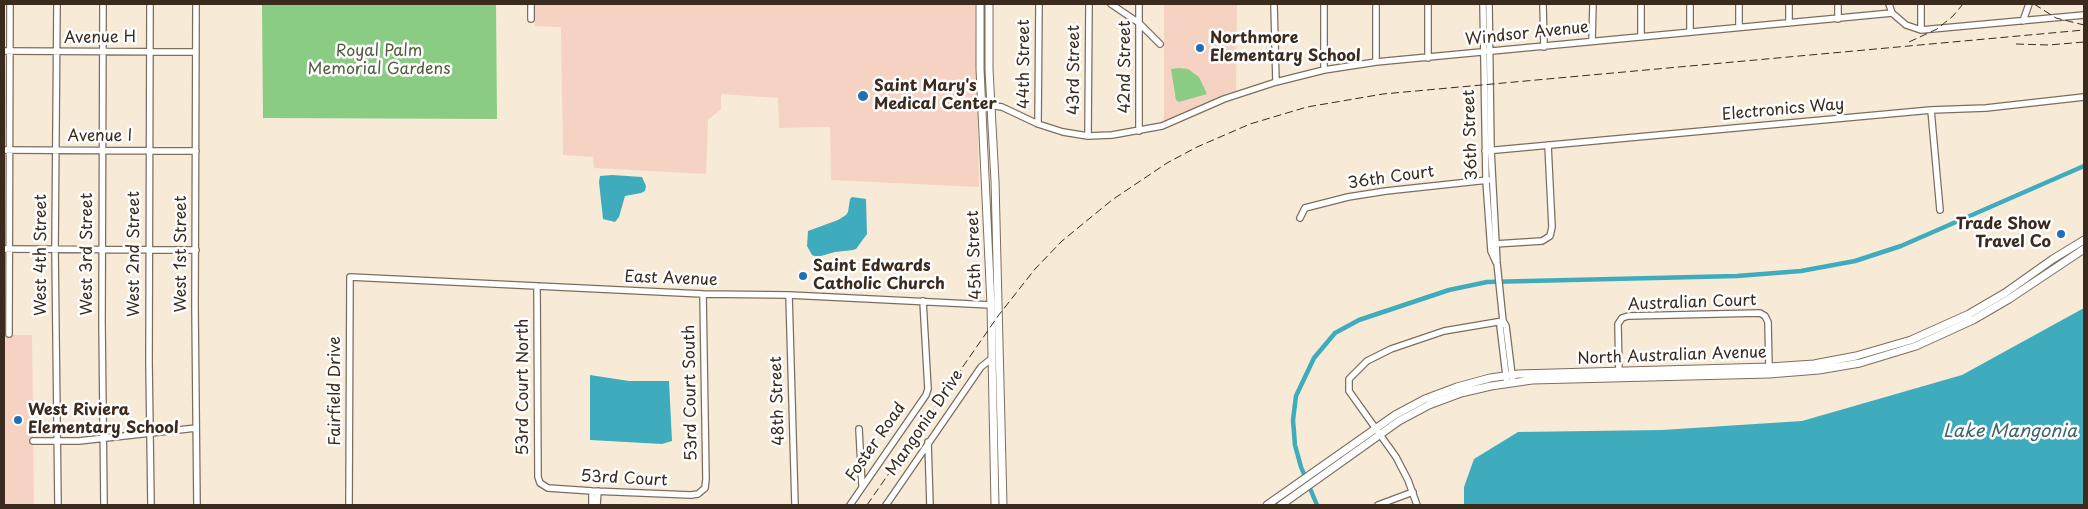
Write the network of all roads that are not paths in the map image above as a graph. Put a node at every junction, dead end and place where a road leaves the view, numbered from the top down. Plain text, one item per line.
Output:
1 (10, 4) edge
2 (57, 4) edge
3 (103, 4) edge
4 (150, 4) edge
5 (196, 4) edge
6 (531, 4) edge
7 (980, 4) edge
8 (989, 4) edge
9 (1039, 4) edge
10 (1089, 4) edge
11 (1111, 4) edge
12 (1139, 4) edge
13 (1274, 4) edge
14 (1324, 4) edge
15 (1376, 4) edge
16 (1428, 4) edge
17 (1483, 4) edge
18 (1489, 4) edge
19 (1543, 4) edge
20 (1593, 4) edge
21 (1641, 4) edge
22 (1690, 4) edge
23 (1739, 4) edge
24 (1789, 4) edge
25 (1838, 4) edge
26 (1889, 4) edge
27 (1921, 4) edge
28 (2029, 4) edge
29 (2084, 7) edge
30 (1892, 13) junction
31 (2083, 15) edge
32 (531, 19) dead end
33 (1838, 19) junction
34 (2023, 21) junction
35 (1789, 22) junction
36 (1139, 23) junction
37 (1739, 27) junction
38 (1921, 30) junction
39 (1690, 31) junction
40 (1641, 36) junction
41 (1592, 41) junction
42 (1160, 44) dead end
43 (1544, 46) junction
44 (7, 51) edge
45 (149, 51) junction
46 (57, 52) junction
47 (102, 52) junction
48 (196, 52) junction
49 (1486, 52) junction
50 (1428, 58) junction
51 (1376, 62) junction
52 (1324, 70) junction
53 (1276, 82) junction
54 (2084, 97) edge
55 (982, 104) junction
56 (990, 104) junction
57 (1931, 110) junction
58 (1038, 124) junction
59 (1139, 131) junction
60 (1088, 136) junction
61 (1548, 145) junction
62 (7, 150) edge
63 (102, 150) junction
64 (149, 150) junction
65 (55, 151) junction
66 (196, 151) junction
67 (1488, 151) junction
68 (1490, 180) junction
69 (1940, 210) dead end
70 (1300, 218) dead end
71 (2084, 240) edge
72 (1494, 244) junction
73 (7, 249) edge
74 (55, 249) junction
75 (102, 249) junction
76 (149, 249) junction
77 (2084, 249) edge
78 (196, 250) junction
79 (350, 277) joint
80 (538, 286) junction
81 (703, 294) junction
82 (789, 295) junction
83 (923, 301) junction
84 (991, 305) junction
85 (1503, 321) junction
86 (9, 334) dead end
87 (991, 359) junction
88 (1769, 371) junction
89 (1509, 375) junction
90 (1619, 375) junction
91 (1510, 383) junction
92 (196, 428) junction
93 (859, 428) dead end
94 (1377, 431) junction
95 (150, 433) junction
96 (103, 438) junction
97 (58, 441) junction
98 (33, 442) dead end
99 (928, 442) junction
100 (1316, 477) junction
101 (542, 485) joint
102 (862, 487) junction
103 (703, 490) joint
104 (595, 491) junction
105 (1413, 492) junction
106 (1271, 504) edge
107 (58, 505) edge
108 (104, 505) edge
109 (151, 505) edge
110 (197, 505) edge
111 (349, 505) edge
112 (592, 505) edge
113 (597, 505) edge
114 (795, 505) edge
115 (850, 505) edge
116 (886, 505) edge
117 (930, 505) edge
118 (995, 505) edge
119 (1003, 505) edge
120 (1281, 505) edge
121 (1378, 505) edge
122 (1417, 505) edge

1 - 44 street
2 - 46 street, West 4th Street
3 - 47 street, West 3rd Street
4 - 45 street, West 2nd Street
5 - 48 street, West 1st Street
6 - 32 street
7 - 55 main road, 45th Street
8 - 56 main road, 45th Street
9 - 58 street, 44th Street
10 - 60 street, 43rd Street
11 - 36 street
12 - 36 street, 42nd Street
13 - 53 street
14 - 52 street
15 - 51 street
16 - 50 street
17 - 49 street, 36th Street
18 - 49 street, 36th Street
19 - 43 street
20 - 41 street
21 - 40 street
22 - 39 street
23 - 37 street
24 - 35 street
25 - 33 street
26 - 30 street
27 - 38 street
28 - 34 street
29 - 31 street
30 - 33 street, Windsor Avenue
30 - 38 street
31 - 34 street
33 - 35 street, Windsor Avenue
34 - 38 street
35 - 37 street, Windsor Avenue
36 - 42 street
36 - 59 street, 42nd Street
37 - 39 street, Windsor Avenue
39 - 40 street, Windsor Avenue
40 - 41 street, Windsor Avenue
41 - 43 street, Windsor Avenue
43 - 49 street, Windsor Avenue
44 - 46 street, Avenue H
44 - 62 street
45 - 47 street, Avenue H
45 - 48 street, Avenue H
45 - 64 street, West 2nd Street
46 - 47 street, Avenue H
46 - 65 street, West 4th Street
47 - 63 street, West 3rd Street
48 - 66 street, West 1st Street
49 - 50 street, Windsor Avenue
49 - 67 street, 36th Street
50 - 51 street, Windsor Avenue
51 - 52 street, Windsor Avenue
52 - 53 street, Windsor Avenue
53 - 59 street, Windsor Avenue
54 - 57 street, Electronics Way
55 - 56 street, Windsor Avenue
55 - 84 main road, 45th Street
56 - 58 street, Windsor Avenue
56 - 119 main road, 45th Street
57 - 61 street, Electronics Way
57 - 69 street
58 - 60 street, Windsor Avenue
59 - 60 street, Windsor Avenue
61 - 67 street, Electronics Way
61 - 72 street
62 - 65 street, Avenue I
62 - 73 street
63 - 64 street, Avenue I
63 - 65 street, Avenue I
63 - 75 street, West 3rd Street
64 - 66 street, Avenue I
64 - 76 street, West 2nd Street
65 - 74 street, West 4th Street
66 - 78 street, West 1st Street
67 - 68 street, 36th Street
68 - 70 street, 36th Court
68 - 72 street, 36th Street
71 - 88 main road, North Australian Avenue
72 - 85 street, 36th Street
73 - 74 street
73 - 86 street
74 - 75 street
74 - 97 street, West 4th Street
75 - 76 street
75 - 96 street, West 3rd Street
76 - 78 street
76 - 95 street, West 2nd Street
77 - 88 main road, North Australian Avenue
78 - 92 street, West 1st Street
79 - 80 street, East Avenue
79 - 111 street, Fairfield Drive
80 - 81 street, East Avenue
80 - 101 street, 53rd Court North
81 - 82 street, East Avenue
81 - 103 street, 53rd Court South
82 - 83 street, East Avenue
82 - 114 street, 48th Street
83 - 84 street, East Avenue
83 - 102 street, Foster Road
84 - 87 main road, 45th Street
85 - 89 street, 36th Street
85 - 94 street
87 - 99 street, Mangonia Drive
87 - 118 main road, 45th Street
88 - 90 main road, North Australian Avenue
88 - 90 street, Australian Court
89 - 90 main road, North Australian Avenue
89 - 91 street, 36th Street
89 - 94 main road, North Australian Avenue
90 - 91 main road, North Australian Avenue
91 - 94 main road, North Australian Avenue
92 - 95 street
92 - 110 street, West 1st Street
93 - 102 street
94 - 100 main road, North Australian Avenue
94 - 105 street
95 - 96 street
95 - 109 street, West 2nd Street
96 - 97 street
96 - 108 street, West 3rd Street
97 - 98 street
97 - 107 street, West 4th Street
99 - 116 street, Mangonia Drive
99 - 117 street
100 - 106 main road, North Australian Avenue
100 - 120 main road, North Australian Avenue
101 - 104 street, 53rd Court
102 - 115 street, Foster Road
103 - 104 street, 53rd Court
104 - 112 street
104 - 113 street
105 - 121 street
105 - 122 street

